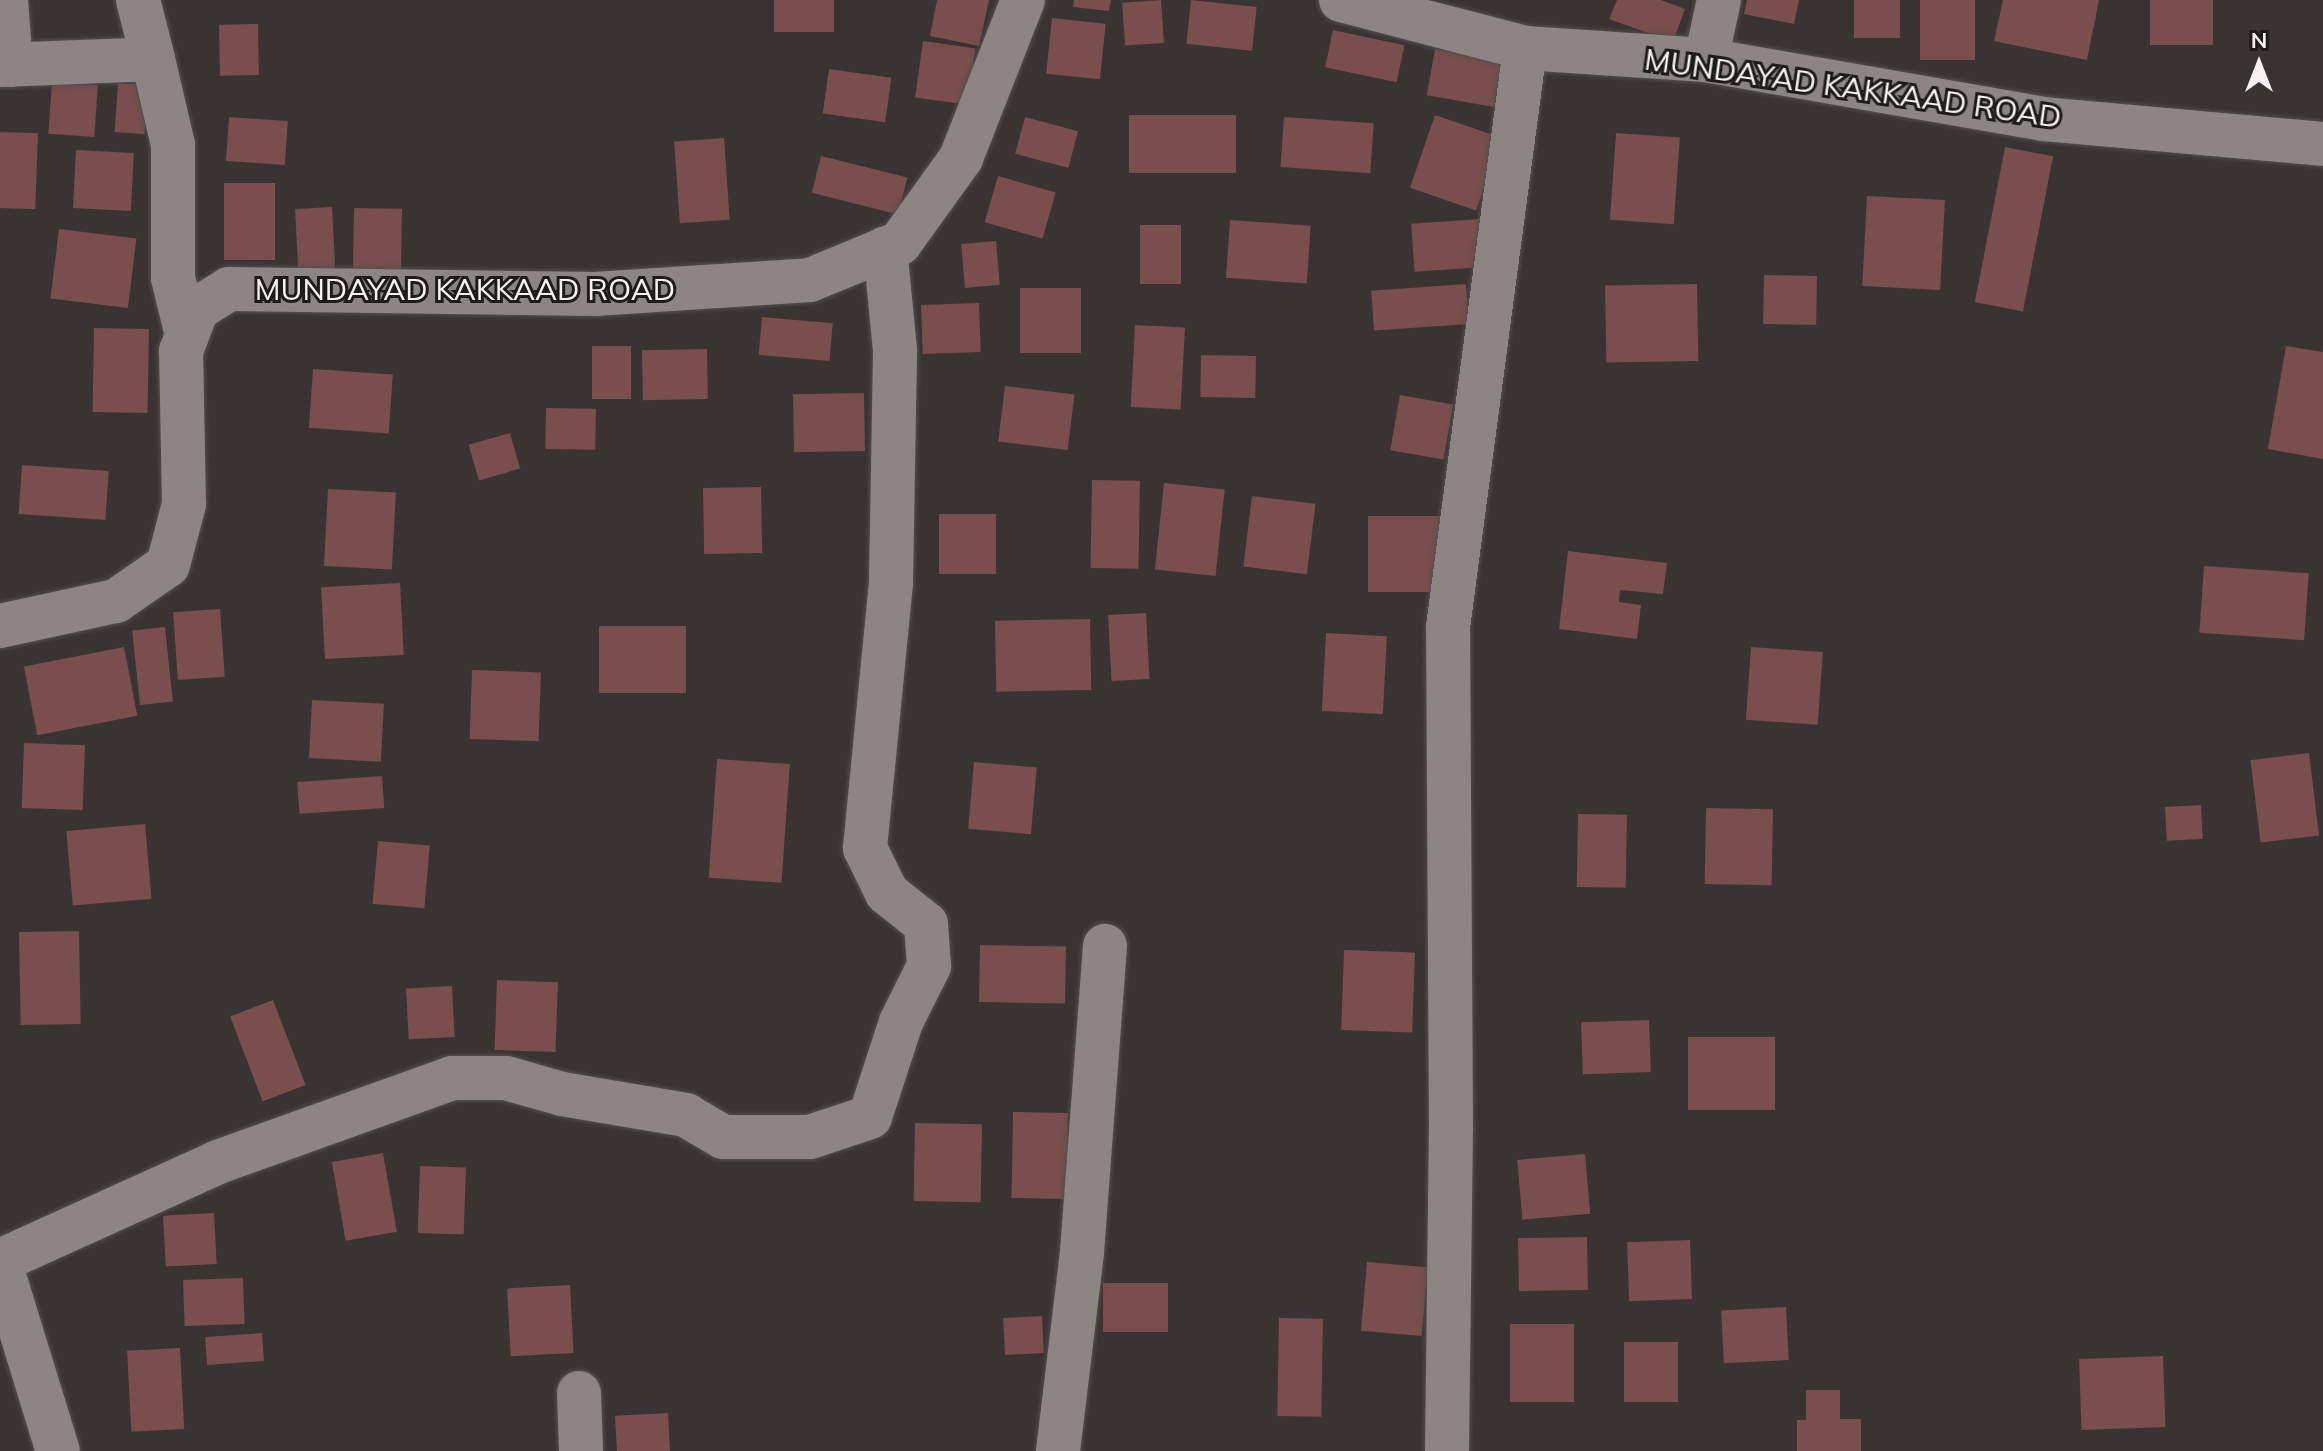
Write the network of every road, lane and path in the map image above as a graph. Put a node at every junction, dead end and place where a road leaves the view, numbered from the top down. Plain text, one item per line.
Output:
1 (6, 0) edge
2 (138, 0) edge
3 (1023, 0) edge
4 (1341, 0) edge
5 (1719, 0) edge
6 (1525, 48) junction
7 (153, 59) junction
8 (1706, 60) junction
9 (5, 65) edge
10 (2323, 144) edge
11 (885, 248) junction
12 (187, 335) junction
13 (0, 626) edge
14 (1105, 946) dead end
15 (0, 1262) edge
16 (579, 1393) dead end
17 (58, 1451) edge
18 (581, 1451) edge
19 (1058, 1451) edge
20 (1447, 1451) edge

1 - 9 street
2 - 7 street
3 - 11 street, MUNDAYAD KAKKAAD ROAD
4 - 6 street, MUNDAYAD KAKKAAD ROAD
5 - 8 street
6 - 8 street, MUNDAYAD KAKKAAD ROAD
6 - 20 street
7 - 9 street
7 - 12 street
8 - 10 street, MUNDAYAD KAKKAAD ROAD
11 - 12 street, MUNDAYAD KAKKAAD ROAD
11 - 15 street
12 - 13 street, MUNDAYAD KAKKAAD ROAD
14 - 19 street
15 - 17 street
16 - 18 street

